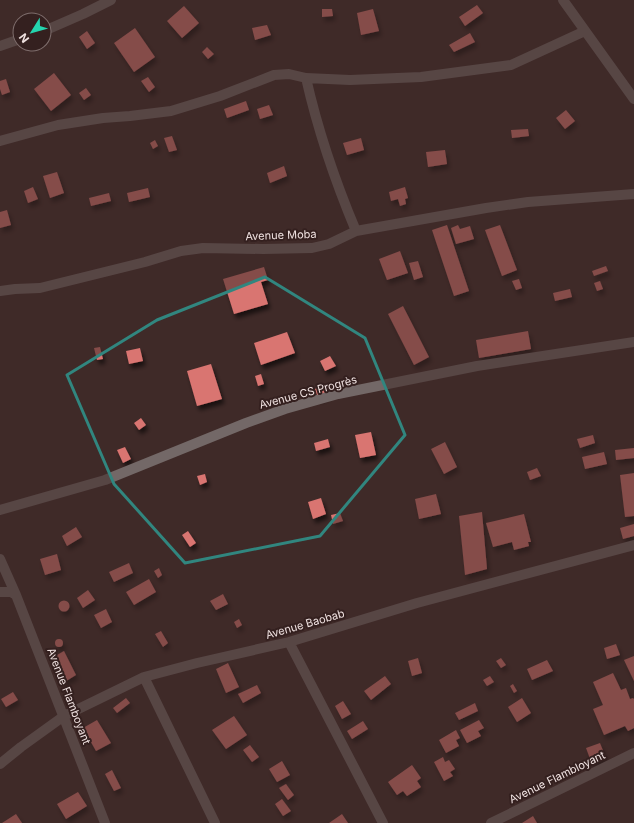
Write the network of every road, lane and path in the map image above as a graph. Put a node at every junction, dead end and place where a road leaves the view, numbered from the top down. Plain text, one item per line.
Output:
1 (111, 0) edge
2 (563, 0) edge
3 (52, 28) edge
4 (585, 31) junction
5 (12, 42) edge
6 (0, 46) edge
7 (306, 78) junction
8 (634, 99) edge
9 (0, 141) edge
10 (634, 194) edge
11 (356, 231) junction
12 (0, 292) edge
13 (634, 342) edge
14 (0, 510) edge
15 (634, 545) edge
16 (0, 559) edge
17 (0, 592) edge
18 (16, 595) junction
19 (289, 642) junction
20 (144, 677) junction
21 (64, 716) junction
22 (634, 753) edge
23 (0, 764) edge
24 (105, 823) edge
25 (215, 823) edge
26 (383, 823) edge
27 (491, 823) edge

1 - 3 street
2 - 4 street
4 - 7 street
4 - 8 street
5 - 6 street
7 - 9 street
7 - 11 street
10 - 11 street, Avenue Moba
11 - 12 street, Avenue Moba
13 - 14 street, Avenue CS Progrès
15 - 19 street, Avenue Baobab
16 - 18 street, Avenue Flamboyant
17 - 18 street
18 - 21 street, Avenue Flamboyant
19 - 20 street, Avenue Baobab
19 - 26 street
20 - 21 street, Avenue Baobab
20 - 25 street
21 - 23 street, Avenue Baobab
21 - 24 street, Avenue Flamboyant
22 - 27 street, Avenue Flambloyant

